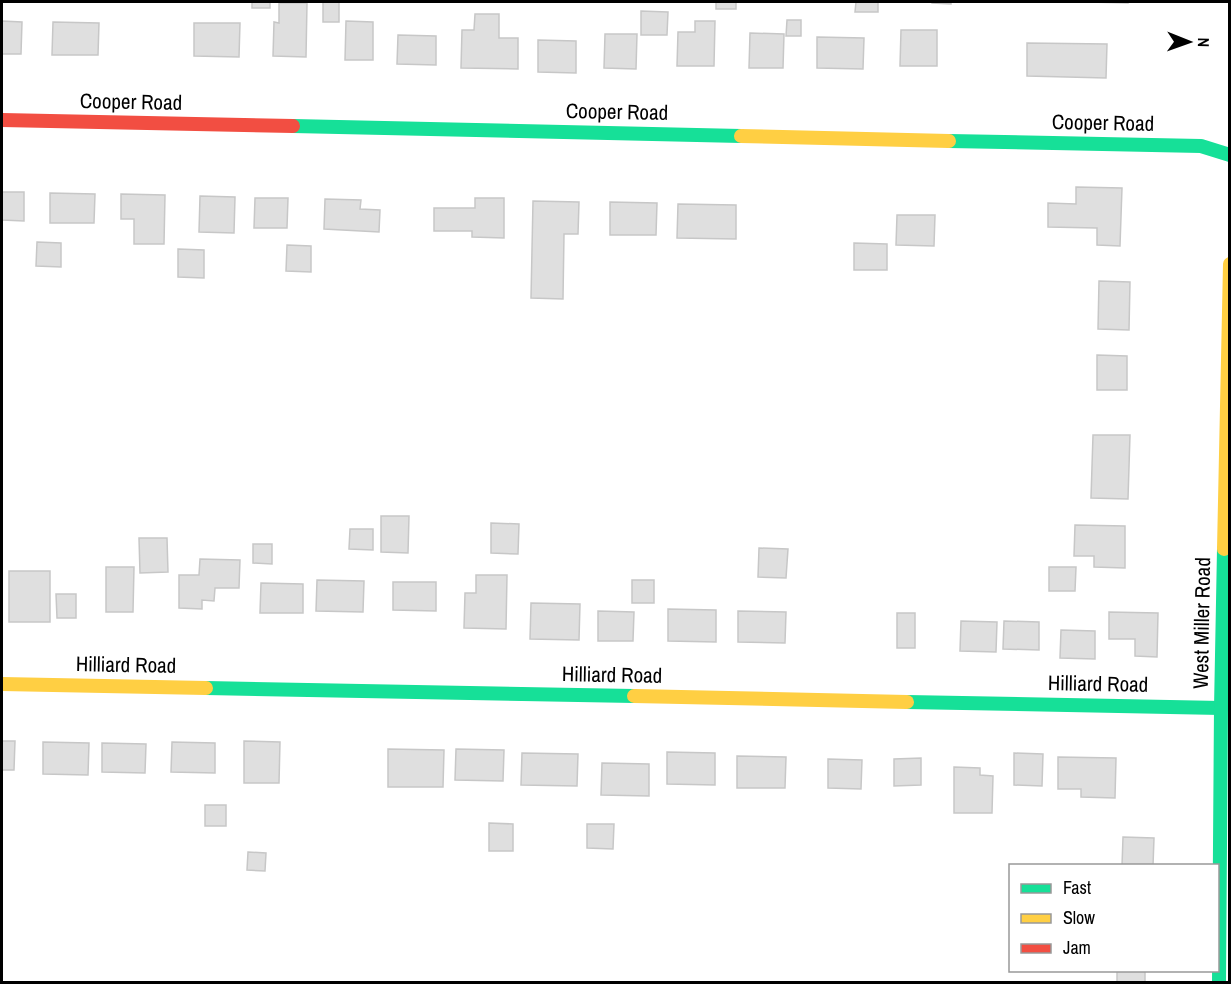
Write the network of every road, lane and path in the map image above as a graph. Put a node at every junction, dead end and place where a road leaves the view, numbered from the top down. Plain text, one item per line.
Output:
1 (2, 120) edge
2 (1230, 155) edge
3 (1230, 264) edge
4 (2, 684) edge
5 (1221, 708) junction
6 (1219, 982) edge

1 - 2 street, Cooper Road
3 - 5 street, West Miller Road
4 - 5 street, Hilliard Road
5 - 6 street, West Miller Road

